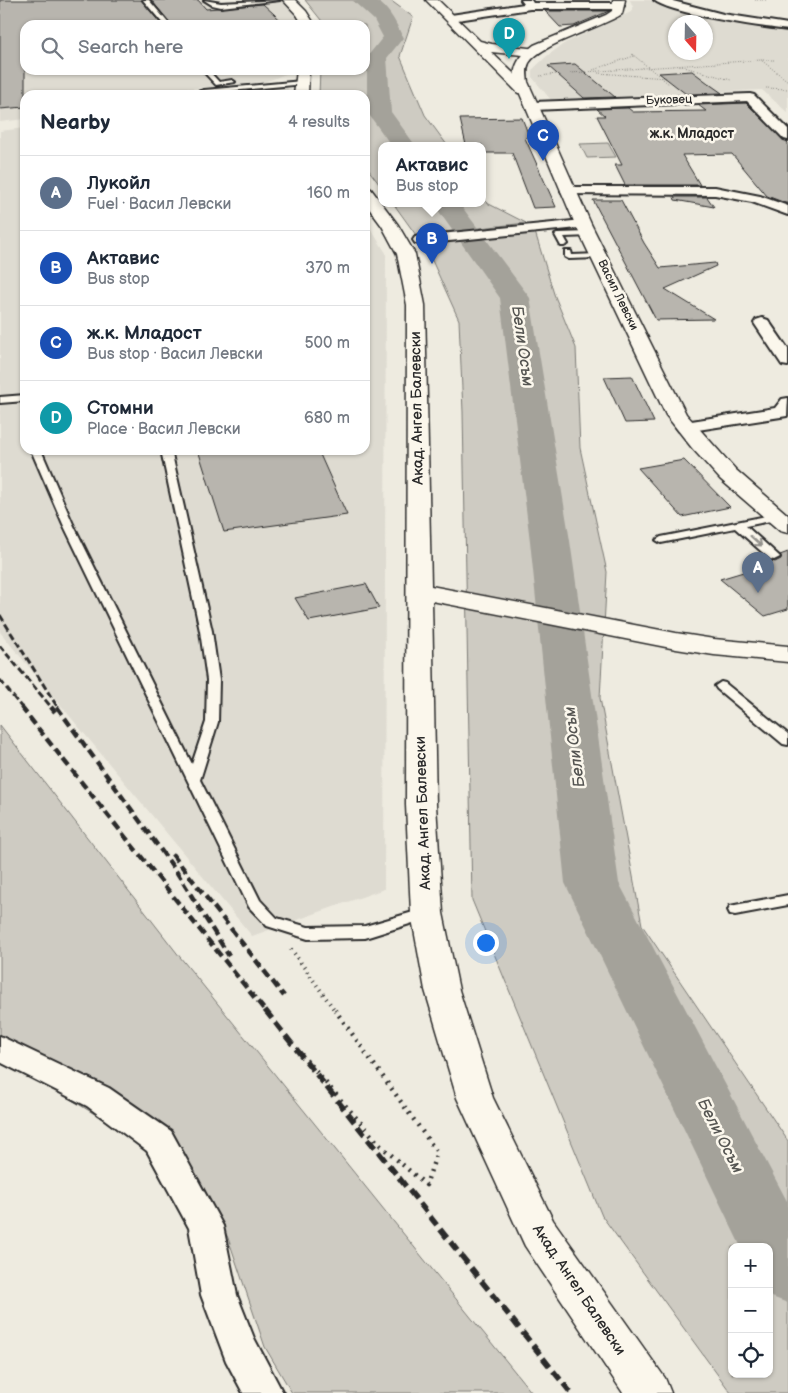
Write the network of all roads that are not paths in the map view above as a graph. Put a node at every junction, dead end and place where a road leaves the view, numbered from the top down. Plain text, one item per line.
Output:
1 (146, 0) edge
2 (207, 0) edge
3 (277, 0) edge
4 (289, 0) edge
5 (432, 0) edge
6 (659, 0) edge
7 (262, 1) edge
8 (528, 3) edge
9 (619, 3) edge
10 (451, 18) junction
11 (163, 20) edge
12 (307, 20) edge
13 (788, 28) edge
14 (478, 44) junction
15 (533, 52) junction
16 (210, 75) edge
17 (302, 81) edge
18 (221, 90) edge
19 (523, 90) junction
20 (533, 106) junction
21 (788, 136) edge
22 (568, 191) junction
23 (370, 199) edge
24 (788, 211) edge
25 (586, 229) junction
26 (420, 240) dead end
27 (564, 244) dead end
28 (568, 253) dead end
29 (599, 256) junction
30 (762, 323) dead end
31 (788, 361) edge
32 (20, 398) edge
33 (0, 400) edge
34 (786, 409) edge
35 (685, 427) junction
36 (38, 455) edge
37 (167, 455) edge
38 (782, 522) edge
39 (738, 525) junction
40 (661, 540) dead end
41 (774, 556) dead end
42 (419, 591) junction
43 (788, 654) edge
44 (721, 686) dead end
45 (788, 741) edge
46 (194, 780) junction
47 (788, 900) edge
48 (735, 910) dead end
49 (427, 913) junction
50 (0, 1048) edge
51 (264, 1393) edge
52 (649, 1393) edge

1 - 11 lane
2 - 7 lane
3 - 7 lane
4 - 12 street
5 - 10 street, Васил Левски
6 - 13 street
8 - 9 street
8 - 10 street
9 - 15 street
10 - 14 street, Васил Левски
14 - 15 street
14 - 19 street, Васил Левски
15 - 19 street
16 - 17 lane
17 - 18 lane
19 - 20 street, Васил Левски
20 - 21 street, Буковец
20 - 22 street, Васил Левски
22 - 24 street
22 - 25 street, Васил Левски
23 - 42 street, Акад. Ангел Балевски
25 - 26 street
25 - 27 lane
25 - 29 street, Васил Левски
28 - 29 lane
29 - 35 street, Васил Левски
30 - 31 street
32 - 33 lane
34 - 35 street
35 - 38 street, Васил Левски
36 - 46 lane
37 - 46 lane
38 - 39 lane
39 - 40 lane
39 -> 41 lane
42 - 43 street
42 - 49 street, Акад. Ангел Балевски
44 - 45 lane
46 - 49 lane
47 - 48 lane
49 - 52 street, Акад. Ангел Балевски
50 - 51 street

